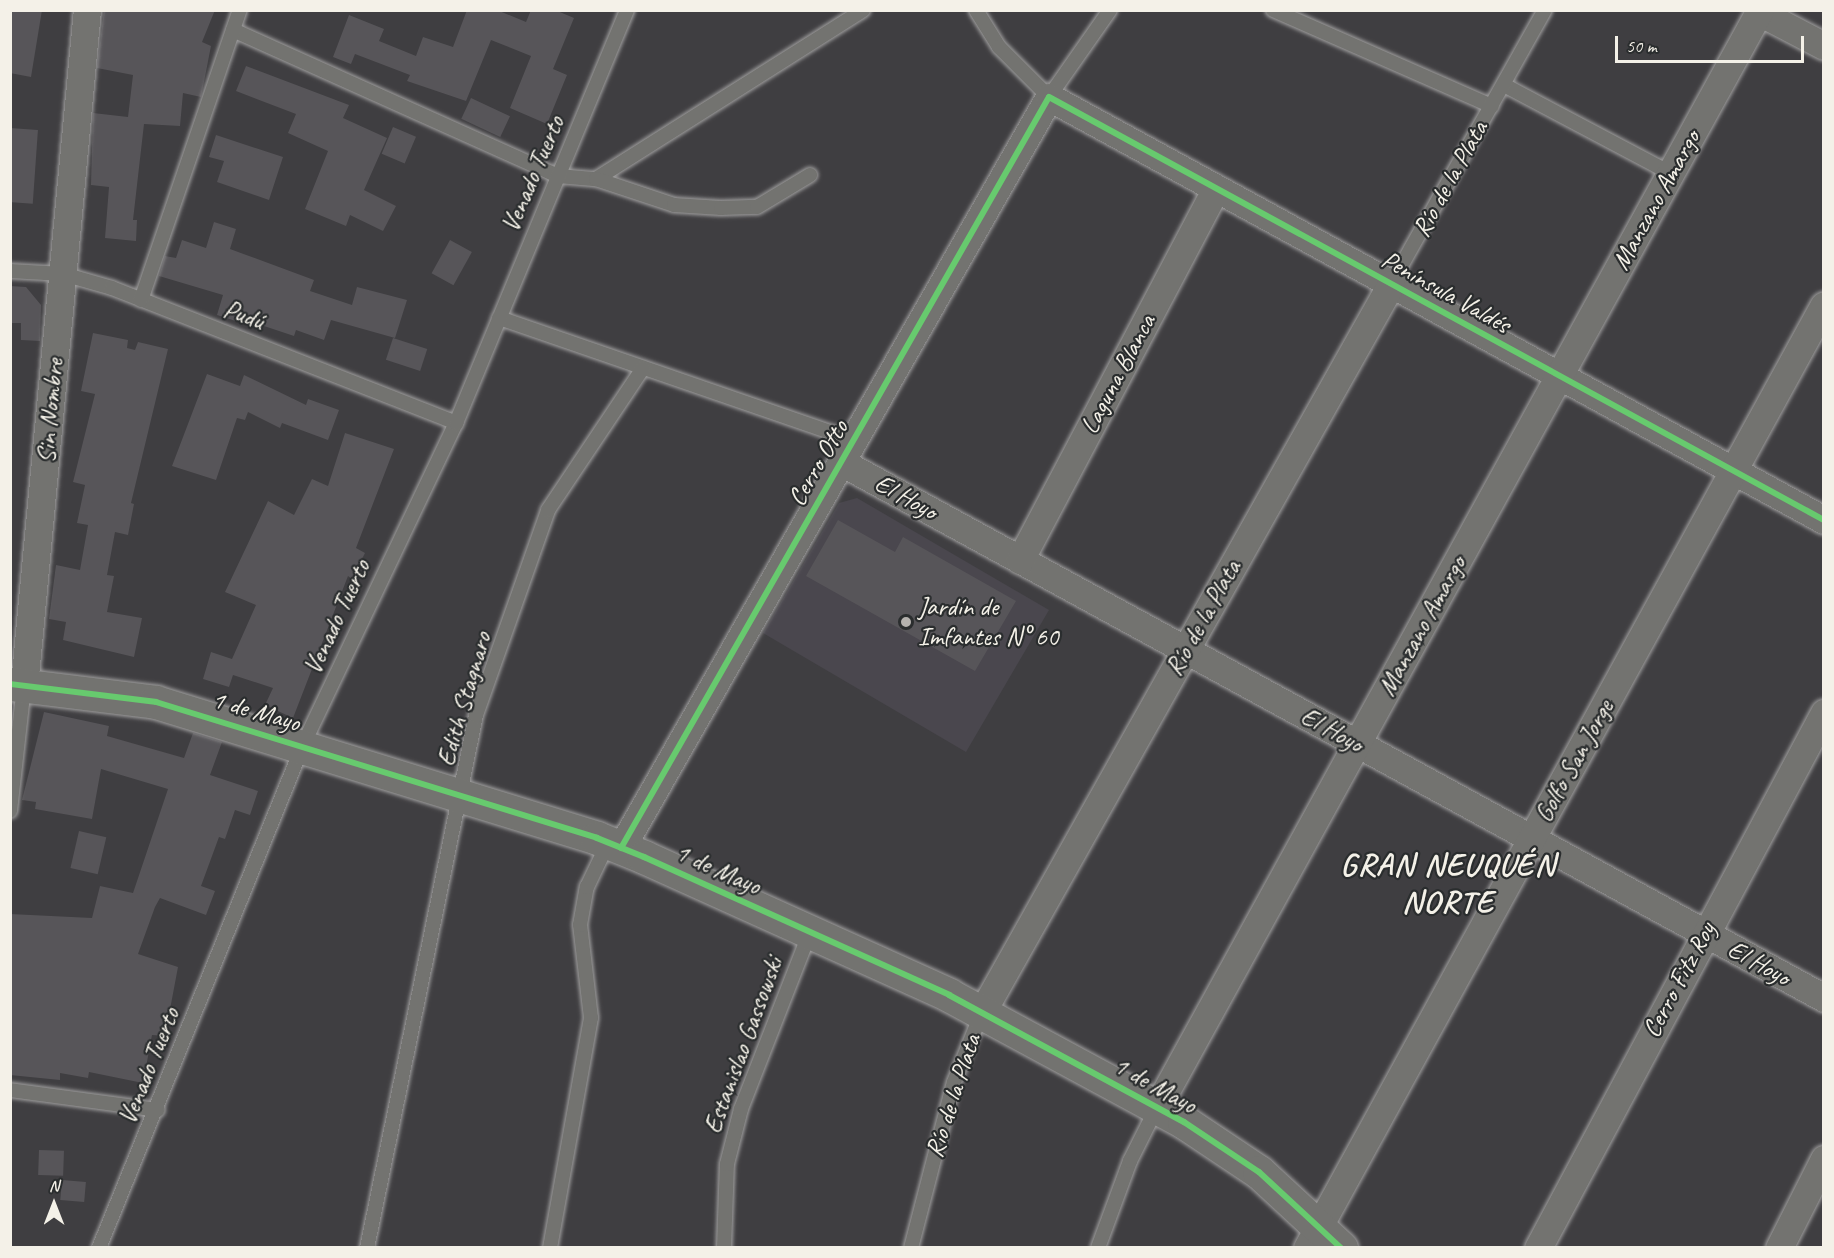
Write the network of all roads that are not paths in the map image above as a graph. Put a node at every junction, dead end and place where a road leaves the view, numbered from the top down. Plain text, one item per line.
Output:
1 (87, 10) edge
2 (240, 10) edge
3 (862, 10) edge
4 (976, 10) edge
5 (1110, 10) edge
6 (1273, 10) edge
7 (1545, 10) edge
8 (1759, 11) edge
9 (623, 12) edge
10 (233, 30) junction
11 (1824, 46) edge
12 (1504, 85) junction
13 (1049, 97) junction
14 (1492, 106) junction
15 (1670, 173) junction
16 (810, 175) dead end
17 (558, 176) junction
18 (596, 179) junction
19 (1216, 189) junction
20 (10, 271) edge
21 (63, 274) junction
22 (1391, 284) junction
23 (141, 300) junction
24 (1824, 305) edge
25 (499, 318) junction
26 (643, 368) junction
27 (1559, 376) junction
28 (456, 423) junction
29 (847, 451) junction
30 (1733, 471) junction
31 (1824, 520) edge
32 (1020, 560) junction
33 (1185, 650) junction
34 (17, 685) edge
35 (1824, 713) edge
36 (1357, 743) junction
37 (303, 745) junction
38 (457, 796) junction
39 (10, 811) edge
40 (1532, 838) junction
41 (614, 845) junction
42 (810, 932) junction
43 (1704, 933) junction
44 (1824, 998) edge
45 (982, 1012) junction
46 (10, 1090) edge
47 (1157, 1107) junction
48 (158, 1110) junction
49 (1824, 1159) edge
50 (1323, 1240) edge
51 (99, 1248) edge
52 (367, 1248) edge
53 (550, 1248) edge
54 (723, 1248) edge
55 (912, 1248) edge
56 (1098, 1248) edge
57 (1538, 1248) edge
58 (1779, 1248) edge

1 - 21 street, Sin Nombre
2 - 10 lane
3 - 18 lane
4 - 13 lane
5 - 13 lane, Cerro Otto
6 - 14 lane
7 - 12 lane, Río de la Plata
8 - 11 street
8 - 15 street, Manzano Amargo
9 - 17 lane, Venado Tuerto
10 - 17 lane
10 - 23 lane
12 - 14 lane, Río de la Plata
12 - 15 lane
13 - 19 street, Península Valdés
13 - 29 street, Cerro Otto
14 - 22 lane, Río de la Plata
15 - 27 street, Manzano Amargo
16 - 18 lane
17 - 18 lane
17 - 25 lane, Venado Tuerto
19 - 22 street, Península Valdés
19 - 32 street, Laguna Blanca
20 - 21 lane, Pudú
21 - 23 lane, Pudú
21 - 34 street, Sin Nombre
22 - 27 street, Península Valdés
22 - 33 street, Río de la Plata
23 - 28 lane, Pudú
24 - 30 street, Golfo San Jorge
25 - 26 lane, El Hoyo
25 - 28 lane, Venado Tuerto
26 - 29 lane, El Hoyo
26 - 38 lane, Edith Stagnaro
27 - 30 street, Península Valdés
27 - 36 street, Manzano Amargo
28 - 37 lane, Venado Tuerto
29 - 32 street, El Hoyo
29 - 41 street, Cerro Otto
30 - 31 street, Península Valdés
30 - 40 street, Golfo San Jorge
32 - 33 street, El Hoyo
33 - 36 street, El Hoyo
33 - 45 street, Río de la Plata
34 - 37 street, 1 de Mayo
34 - 39 lane, Sin Nombre
35 - 43 street, Cerro Fitz Roy
36 - 40 street, El Hoyo
36 - 47 street, Manzano Amargo
37 - 38 street, 1 de Mayo
37 - 48 lane, Venado Tuerto
38 - 41 street, 1 de Mayo
38 - 52 lane, Edith Stagnaro
40 - 43 street, El Hoyo
40 - 50 street, Golfo San Jorge
41 - 42 street, 1 de Mayo
41 - 53 lane
42 - 45 street, 1 de Mayo
42 - 54 lane, Estanislao Gassowski
43 - 44 street, El Hoyo
43 - 57 street, Cerro Fitz Roy
45 - 47 street, 1 de Mayo
45 - 55 lane, Río de la Plata
46 - 48 lane
47 - 50 street, 1 de Mayo
47 - 56 lane, Manzano Amargo
48 - 51 lane, Venado Tuerto
49 - 58 street

